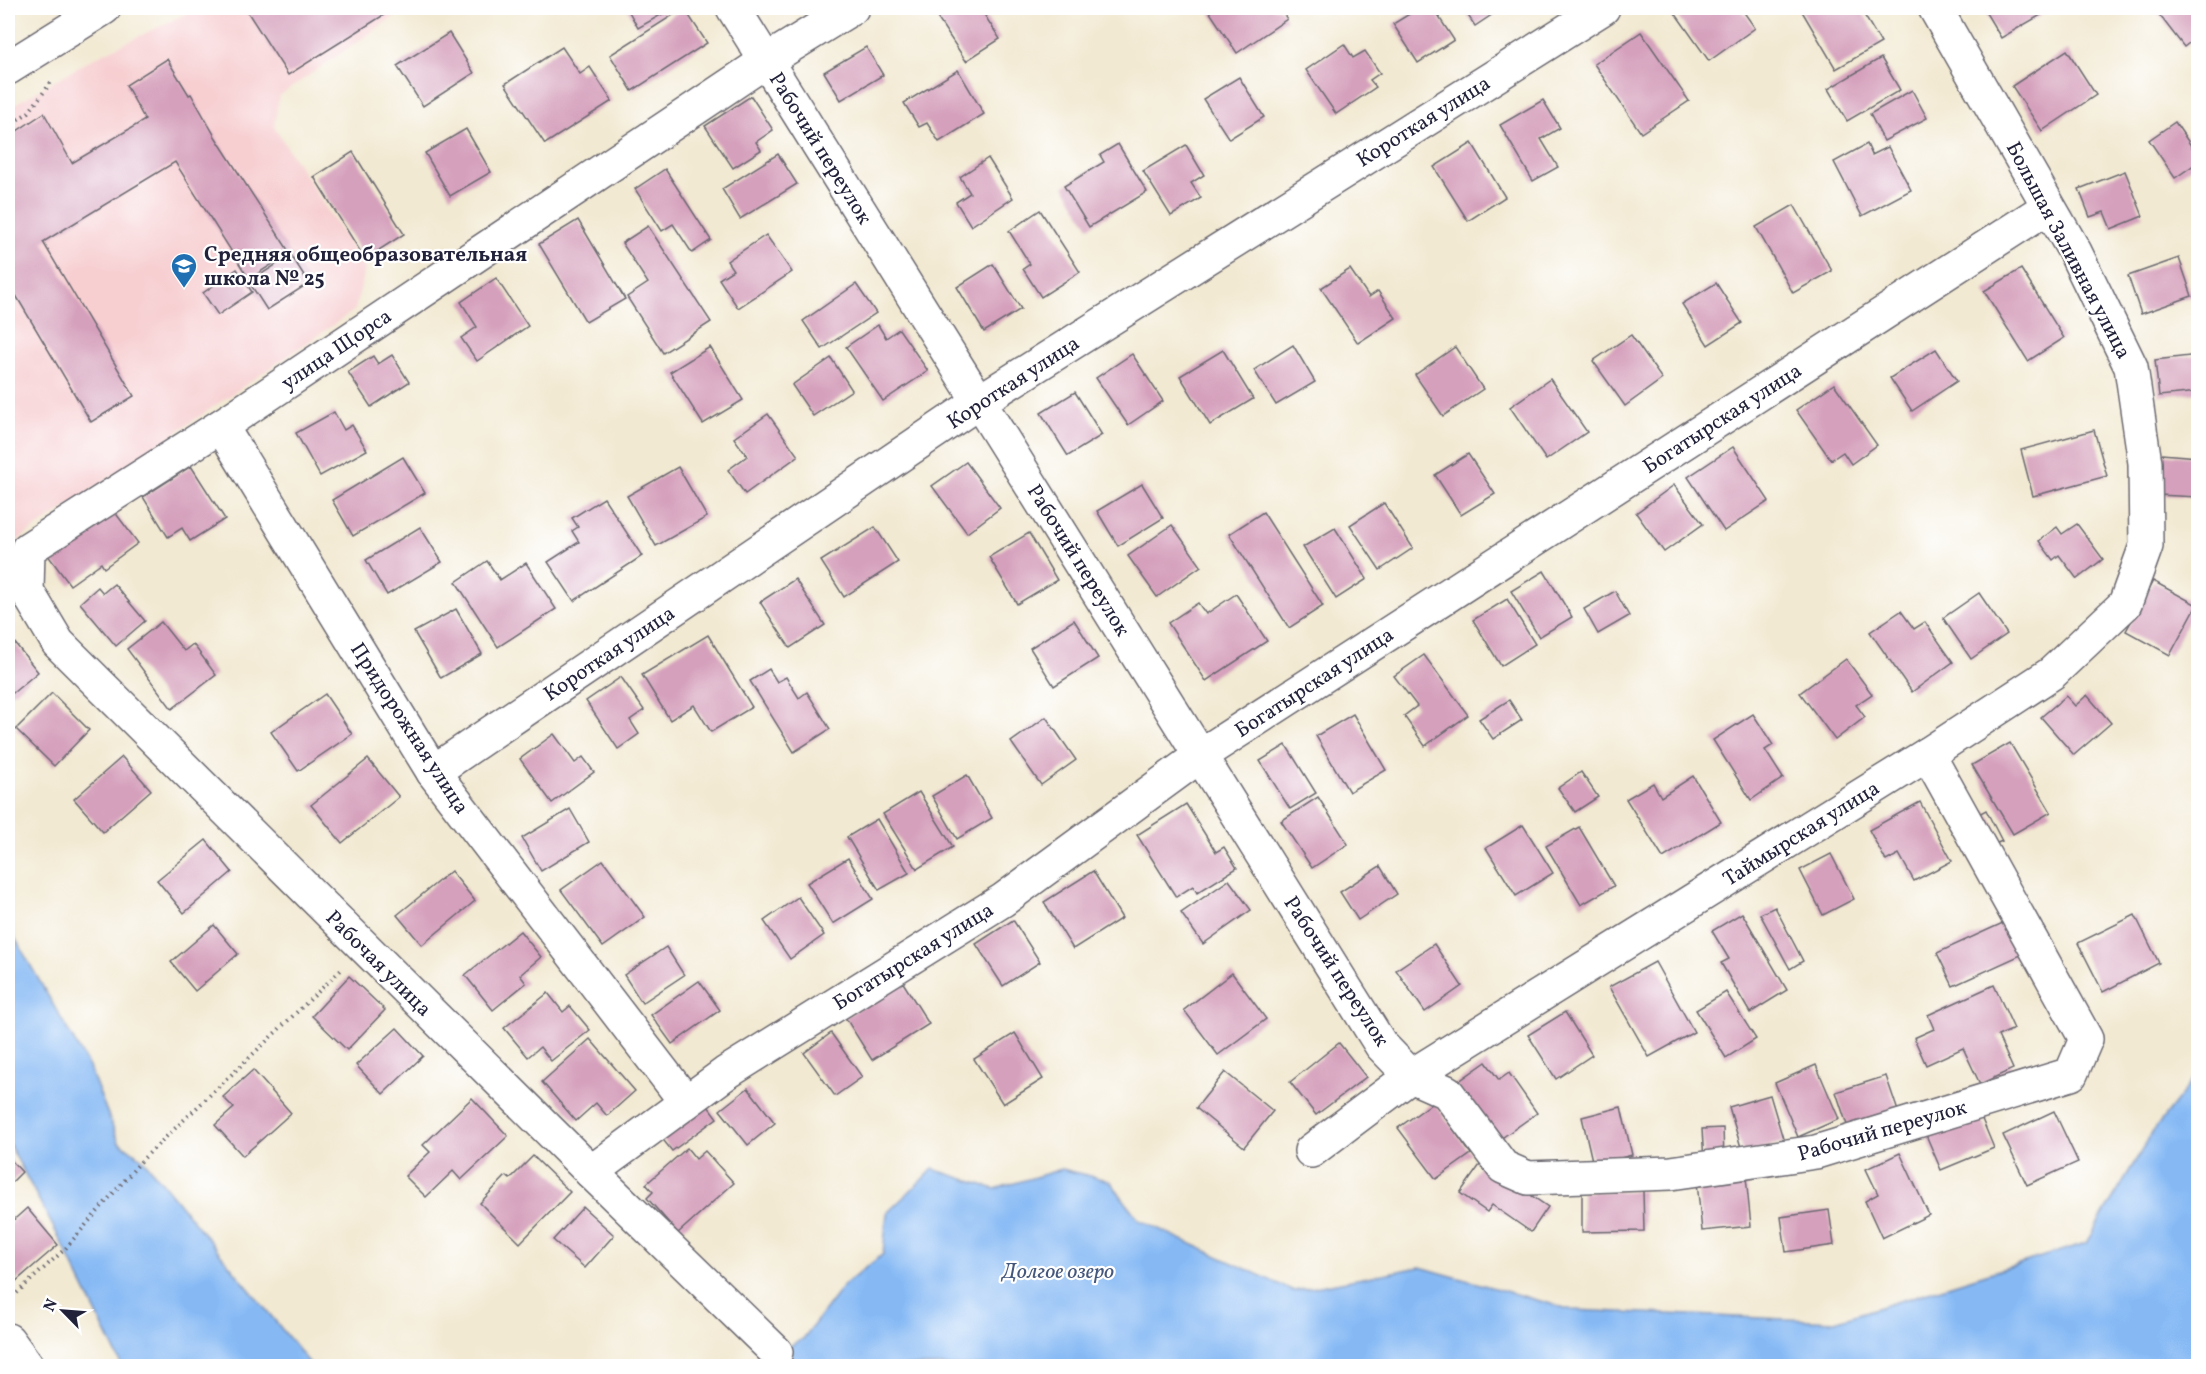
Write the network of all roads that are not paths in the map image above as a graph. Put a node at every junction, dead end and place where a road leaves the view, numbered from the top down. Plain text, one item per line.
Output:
1 (104, 8) edge
2 (733, 8) edge
3 (852, 8) edge
4 (1603, 8) edge
5 (1935, 8) edge
6 (766, 61) junction
7 (8, 68) edge
8 (2048, 207) junction
9 (980, 401) junction
10 (222, 426) junction
11 (2146, 546) joint
12 (28, 549) joint
13 (1928, 754) junction
14 (1201, 755) junction
15 (433, 772) junction
16 (1411, 1076) junction
17 (686, 1102) junction
18 (1311, 1151) dead end
19 (591, 1172) junction
20 (8, 1340) edge
21 (776, 1352) dead end
22 (27, 1366) edge

1 - 7 street
2 - 6 street, Рабочий переулок
3 - 6 street, улица Щорса
4 - 9 street, Короткая улица
5 - 8 street, Большая Заливная улица
6 - 9 street, Рабочий переулок
6 - 10 street, улица Щорса
8 - 11 street, Большая Заливная улица
8 - 14 street, Богатырская улица
9 - 14 street, Рабочий переулок
9 - 15 street, Короткая улица
10 - 12 street, улица Щорса
10 - 15 street, Придорожная улица
11 - 13 street, Таймырская улица
12 - 19 street, Рабочая улица
13 - 16 street, Таймырская улица
13 - 16 street, Рабочий переулок
14 - 16 street, Рабочий переулок
14 - 17 street, Богатырская улица
15 - 17 street, Придорожная улица
16 - 18 street, Таймырская улица
17 - 19 street, Богатырская улица
19 - 21 street, Рабочая улица
20 - 22 street

